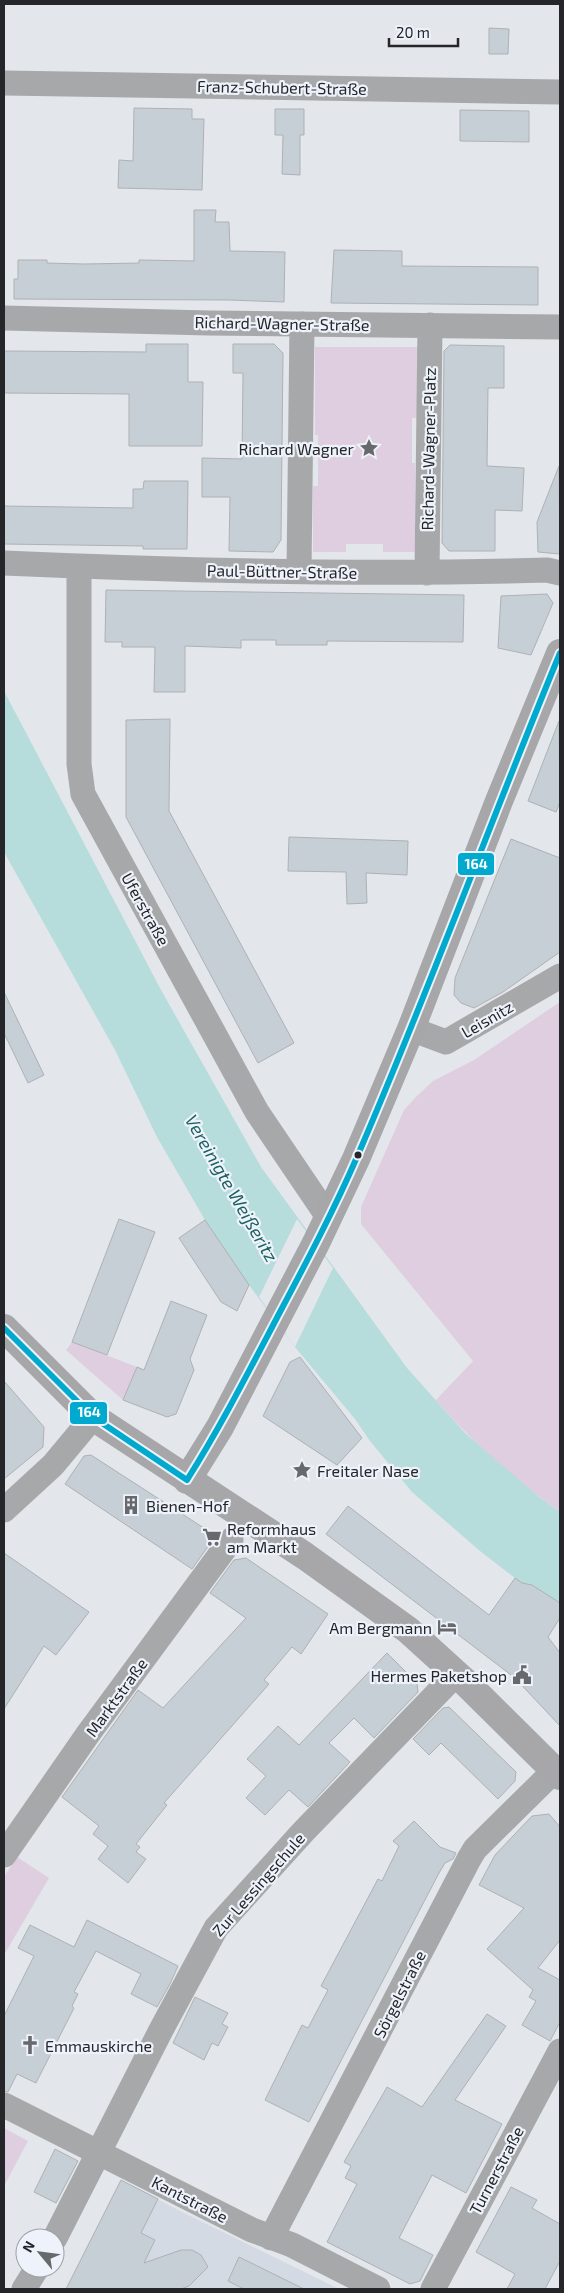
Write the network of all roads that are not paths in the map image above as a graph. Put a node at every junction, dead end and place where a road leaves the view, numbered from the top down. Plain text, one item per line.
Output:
1 (4, 83) edge
2 (560, 92) edge
3 (4, 318) edge
4 (302, 324) junction
5 (430, 325) junction
6 (560, 327) edge
7 (4, 563) edge
8 (79, 566) junction
9 (300, 570) junction
10 (427, 573) junction
11 (560, 573) edge
12 (560, 653) edge
13 (560, 976) edge
14 (411, 1029) junction
15 (328, 1217) junction
16 (4, 1328) edge
17 (93, 1417) junction
18 (187, 1480) junction
19 (4, 1510) edge
20 (231, 1540) dead end
21 (456, 1674) junction
22 (557, 1773) edge
23 (4, 1854) edge
24 (560, 2051) edge
25 (4, 2105) edge
26 (99, 2152) junction
27 (60, 2228) edge
28 (271, 2238) junction
29 (31, 2278) edge
30 (24, 2289) edge
31 (378, 2289) edge
32 (433, 2289) edge

1 - 2 street, Franz-Schubert-Straße
3 - 4 street, Richard-Wagner-Straße
4 - 5 street, Richard-Wagner-Straße
4 - 9 street
5 - 6 street, Richard-Wagner-Straße
5 - 10 street, Richard-Wagner-Platz
7 - 8 street, Paul-Büttner-Straße
8 - 9 street, Paul-Büttner-Straße
8 - 15 street, Uferstraße
9 - 10 street, Paul-Büttner-Straße
10 - 11 street, Paul-Büttner-Straße
12 - 14 street
13 - 14 street, Leisnitz
14 - 15 street
15 - 18 street
16 - 17 street
17 - 18 street
17 - 19 street
18 - 21 street
20 - 23 street, Marktstraße
21 - 22 street
21 - 26 street, Zur Lessingschule
22 - 28 street, Sörgelstraße
24 - 32 street, Turnerstraße
25 - 26 street, Kantstraße
26 - 27 street, Zur Lessingschule
26 - 28 street, Kantstraße
28 - 31 street, Kantstraße
29 - 30 street

